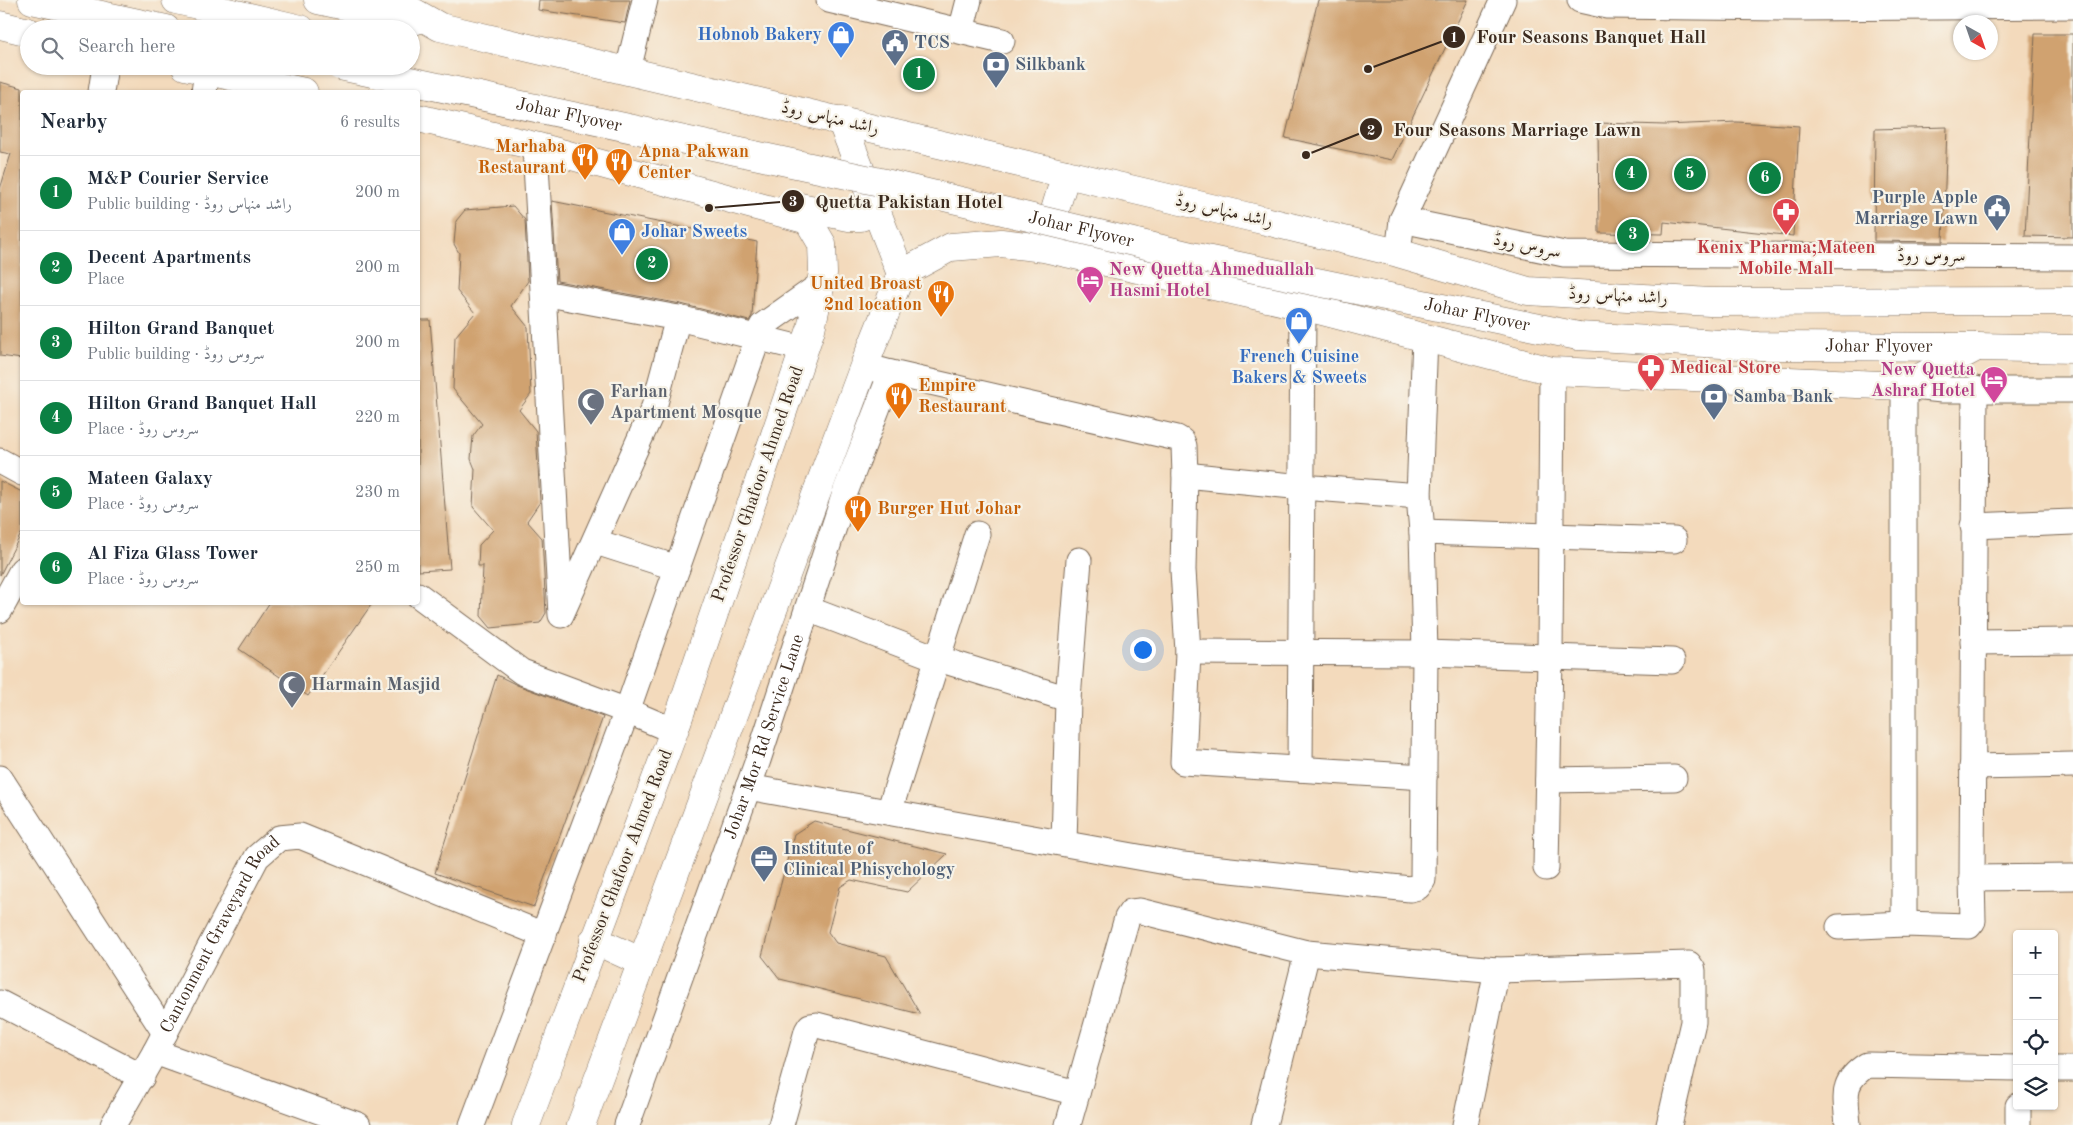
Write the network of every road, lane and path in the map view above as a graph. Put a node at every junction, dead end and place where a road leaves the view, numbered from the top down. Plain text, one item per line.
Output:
1 (32, 0) edge
2 (176, 0) edge
3 (318, 0) edge
4 (392, 0) edge
5 (644, 0) edge
6 (829, 0) edge
7 (969, 0) edge
8 (1503, 0) edge
9 (1580, 0) edge
10 (1607, 3) edge
11 (1795, 4) edge
12 (1982, 4) edge
13 (2073, 6) edge
14 (895, 8) edge
15 (124, 20) edge
16 (262, 20) edge
17 (408, 20) edge
18 (420, 23) edge
19 (440, 27) junction
20 (962, 31) junction
21 (420, 36) edge
22 (1002, 41) dead end
23 (628, 70) junction
24 (104, 75) edge
25 (382, 75) edge
26 (199, 77) edge
27 (101, 90) edge
28 (290, 90) edge
29 (420, 118) edge
30 (841, 120) junction
31 (535, 146) junction
32 (1066, 174) junction
33 (675, 182) junction
34 (877, 211) junction
35 (1402, 220) junction
36 (1044, 248) junction
37 (1398, 254) junction
38 (2073, 257) edge
39 (901, 274) junction
40 (820, 284) junction
41 (543, 293) junction
42 (2073, 301) edge
43 (1303, 306) junction
44 (678, 318) junction
45 (1425, 337) junction
46 (758, 338) junction
47 (1977, 347) junction
48 (804, 349) junction
49 (2073, 349) edge
50 (864, 366) junction
51 (1552, 371) junction
52 (891, 373) junction
53 (1904, 386) junction
54 (1975, 389) junction
55 (2073, 390) edge
56 (0, 461) edge
57 (20, 472) edge
58 (1185, 475) junction
59 (1302, 488) junction
60 (1419, 496) junction
61 (2073, 522) edge
62 (1973, 526) junction
63 (1422, 532) junction
64 (977, 534) dead end
65 (1550, 536) junction
66 (1674, 540) dead end
67 (596, 542) junction
68 (1080, 560) dead end
69 (677, 568) junction
70 (20, 574) edge
71 (785, 578) junction
72 (420, 596) edge
73 (811, 600) junction
74 (0, 610) edge
75 (2073, 641) edge
76 (1973, 642) junction
77 (1188, 652) junction
78 (1300, 652) junction
79 (1425, 653) junction
80 (1550, 657) junction
81 (939, 659) junction
82 (1672, 661) dead end
83 (1068, 699) junction
84 (626, 711) junction
85 (674, 731) junction
86 (2073, 765) edge
87 (1972, 767) junction
88 (1300, 769) junction
89 (1424, 777) junction
90 (0, 778) edge
91 (1674, 778) dead end
92 (1548, 780) junction
93 (748, 787) junction
94 (889, 812) junction
95 (1064, 843) junction
96 (1546, 868) dead end
97 (2073, 877) edge
98 (1972, 878) junction
99 (1904, 924) junction
100 (1839, 927) dead end
101 (544, 935) junction
102 (594, 940) junction
103 (1307, 953) junction
104 (642, 962) junction
105 (1498, 970) junction
106 (0, 1003) edge
107 (160, 1042) junction
108 (2013, 1068) edge
109 (2058, 1068) edge
110 (2073, 1069) edge
111 (142, 1077) junction
112 (1077, 1093) junction
113 (2018, 1110) edge
114 (113, 1125) edge
115 (358, 1125) edge
116 (472, 1125) edge
117 (526, 1125) edge
118 (580, 1125) edge
119 (627, 1125) edge
120 (781, 1125) edge
121 (1068, 1125) edge
122 (1264, 1125) edge
123 (1465, 1125) edge
124 (1669, 1125) edge
125 (1848, 1125) edge
126 (2018, 1125) edge

1 - 15 main road
2 - 16 main road
3 - 17 main road
4 - 19 main road, راشد منہاس روڈ
5 - 23 street
6 - 14 street
7 - 20 street
8 - 35 street
9 - 10 street
10 - 11 street
11 - 12 street
12 - 13 street
14 - 20 street
18 - 19 main road
19 - 21 main road
19 - 23 main road, راشد منہاس روڈ
20 - 22 street
23 - 30 main road, راشد منہاس روڈ
24 - 27 street
25 - 47 main road, Johar Flyover, bridge
26 - 28 main road
29 - 31 main road, Professor Ghafoor Ahmed Road
30 - 32 main road, راشد منہاس روڈ
30 - 34 main road
31 - 33 main road, Professor Ghafoor Ahmed Road
31 - 41 street
32 - 36 main road
32 - 37 main road, راشد منہاس روڈ
33 - 34 main road
33 - 40 main road, Professor Ghafoor Ahmed Road
34 - 39 main road
35 - 37 street
35 - 38 street, سروس روڈ
36 - 39 main road
36 - 43 main road
37 - 42 main road, راشد منہاس روڈ
39 - 50 main road
40 - 46 street
40 - 48 main road, Professor Ghafoor Ahmed Road
41 - 44 street
41 - 67 street
43 - 45 main road
43 - 59 street
44 - 46 street
44 - 67 street
45 - 51 main road
45 - 60 street
46 - 48 street
46 - 69 street
47 - 49 main road
47 - 53 main road
48 - 85 main road, Professor Ghafoor Ahmed Road
50 - 52 street
50 - 71 main road
51 - 53 main road
51 - 65 street
52 - 58 street
52 - 73 street, Johar Mor Rd Service Lane
53 - 54 street
53 - 99 street
54 - 55 street
54 - 62 street
56 - 57 street
58 - 59 street
58 - 77 street
59 - 60 street
59 - 78 street
60 - 63 street
61 - 62 street
62 - 76 street
63 - 65 street
63 - 79 street
64 - 81 street
65 - 66 street
65 - 80 street
67 - 69 street
68 - 83 street
69 - 84 street
70 - 74 street
71 - 73 street
71 - 104 main road
72 - 84 street
73 - 81 street
73 - 93 street, Johar Mor Rd Service Lane
75 - 76 street
76 - 87 street
77 - 78 street
77 - 88 street
78 - 79 street
78 - 88 street
79 - 80 street
79 - 89 street
80 - 82 street
80 - 92 street
81 - 83 street
81 - 94 street
83 - 95 street
84 - 85 street
84 - 101 street
85 - 102 main road, Professor Ghafoor Ahmed Road
86 - 87 street
87 - 98 street
88 - 89 street
89 - 95 street
90 - 107 street
91 - 92 street
92 - 96 street
93 - 94 street
93 - 119 street, Johar Mor Rd Service Lane
94 - 95 street
97 - 98 street
98 - 99 street
99 - 100 street
101 - 107 street, Cantonment Graveyard Road
101 - 116 street
102 - 104 main road
102 - 117 main road, Professor Ghafoor Ahmed Road
103 - 105 street
103 - 112 street
103 - 122 street
104 - 118 main road
105 - 123 street
105 - 124 street
106 - 111 street
107 - 111 street, Cantonment Graveyard Road
107 - 115 street
108 - 125 street
109 - 110 street
111 - 114 street, Cantonment Graveyard Road
112 - 120 street
112 - 121 street
113 - 126 street

